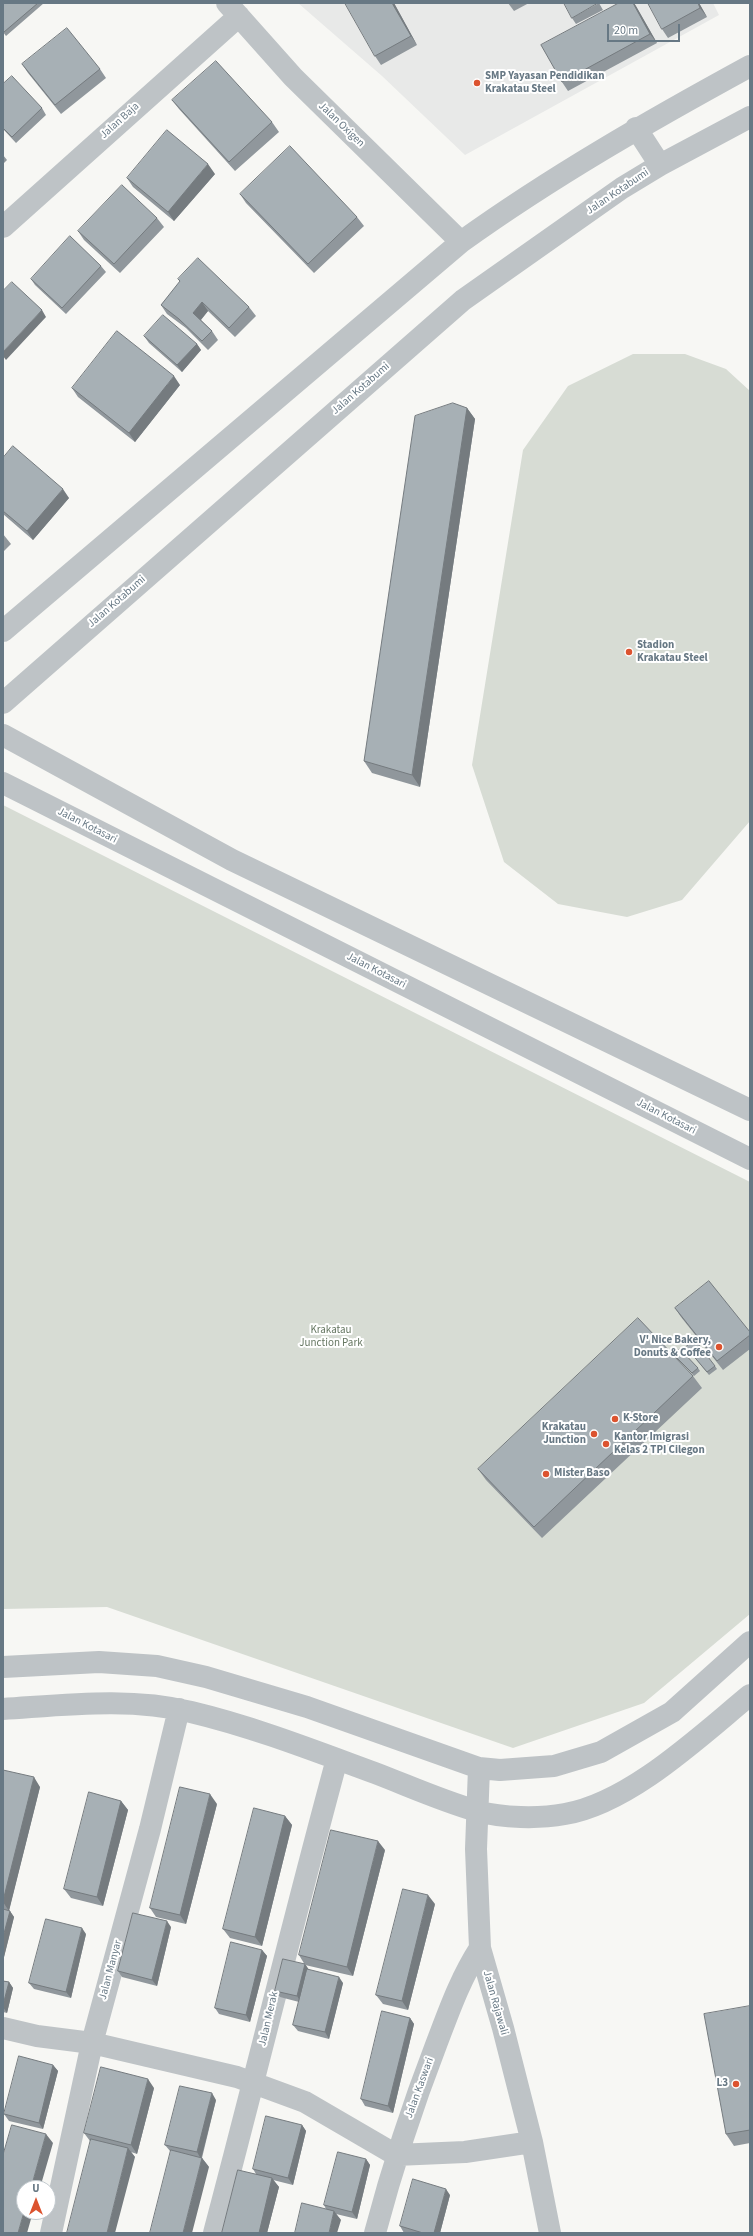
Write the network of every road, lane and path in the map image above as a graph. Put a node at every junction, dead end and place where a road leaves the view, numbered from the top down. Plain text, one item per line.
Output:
1 (233, 10) edge
2 (750, 66) edge
3 (750, 117) edge
4 (636, 128) junction
5 (660, 165) junction
6 (3, 227) edge
7 (461, 242) junction
8 (3, 631) edge
9 (3, 703) edge
10 (3, 735) edge
11 (3, 784) edge
12 (750, 1110) edge
13 (750, 1159) edge
14 (750, 1642) edge
15 (3, 1667) edge
16 (750, 1695) edge
17 (3, 1709) edge
18 (179, 1709) junction
19 (337, 1759) junction
20 (479, 1768) junction
21 (478, 1811) junction
22 (480, 1948) junction
23 (3, 2028) edge
24 (92, 2043) junction
25 (254, 2083) junction
26 (532, 2142) junction
27 (396, 2155) junction
28 (51, 2233) edge
29 (214, 2233) edge
30 (375, 2233) edge
31 (550, 2233) edge

1 - 6 street, Jalan Baja
1 - 7 street, Jalan Oxigen
2 - 4 street
3 - 5 street, Jalan Kotabumi
4 - 5 street
4 - 7 street
5 - 9 street, Jalan Kotabumi
7 - 8 street
10 - 12 street
11 - 13 street, Jalan Kotasari
14 - 20 street
15 - 20 street
16 - 21 street
17 - 18 street
18 - 19 street
18 - 24 street, Jalan Manyar
19 - 21 street
19 - 25 street, Jalan Merak
20 - 21 street, Jalan Rajawali
21 - 22 street, Jalan Rajawali
22 - 26 street, Jalan Rajawali
22 - 27 street, Jalan Kaswari
23 - 24 street
24 - 25 street
24 - 28 street, Jalan Manyar
25 - 27 street
25 - 29 street, Jalan Merak
26 - 27 street
26 - 31 street, Jalan Rajawali
27 - 30 street, Jalan Kaswari

